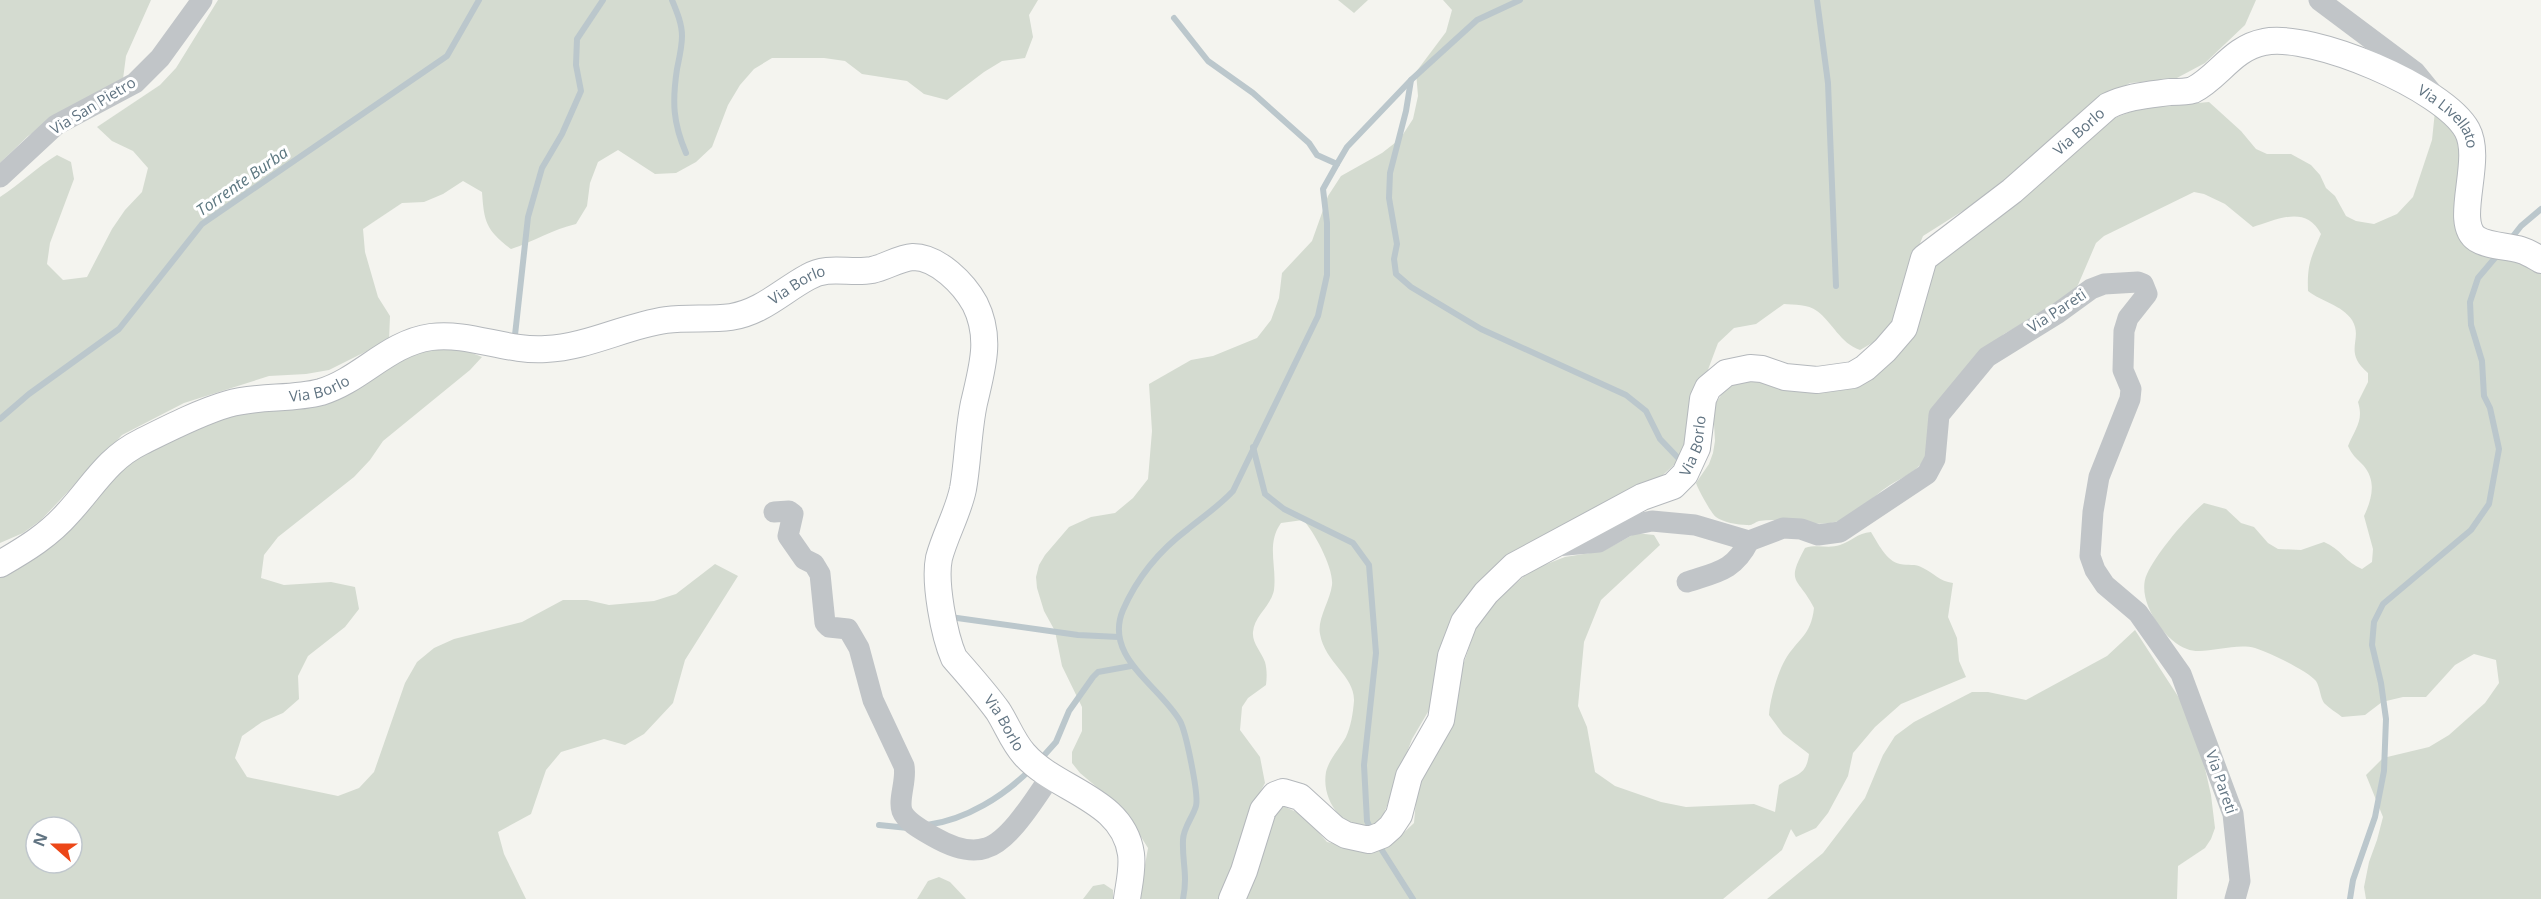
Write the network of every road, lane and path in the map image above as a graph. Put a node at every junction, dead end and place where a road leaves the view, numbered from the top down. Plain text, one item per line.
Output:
1 (202, 0) edge
2 (2319, 0) edge
3 (2265, 41) joint
4 (2439, 102) junction
5 (0, 177) edge
6 (2541, 260) edge
7 (774, 512) dead end
8 (1749, 541) junction
9 (1552, 546) junction
10 (0, 564) edge
11 (1687, 582) dead end
12 (1050, 777) junction
13 (1127, 899) edge
14 (1232, 899) edge
15 (2235, 899) edge

1 - 5 street, Via San Pietro
2 - 4 street
3 - 4 main road, Via Livellato
3 - 9 main road, Via Borlo
4 - 6 main road, Via Livellato
7 - 12 street
8 - 9 street
8 - 11 street
8 - 15 street, Via Pareti
9 - 14 main road, Via Borlo
10 - 12 main road, Via Borlo
12 - 13 main road, Via Borlo

